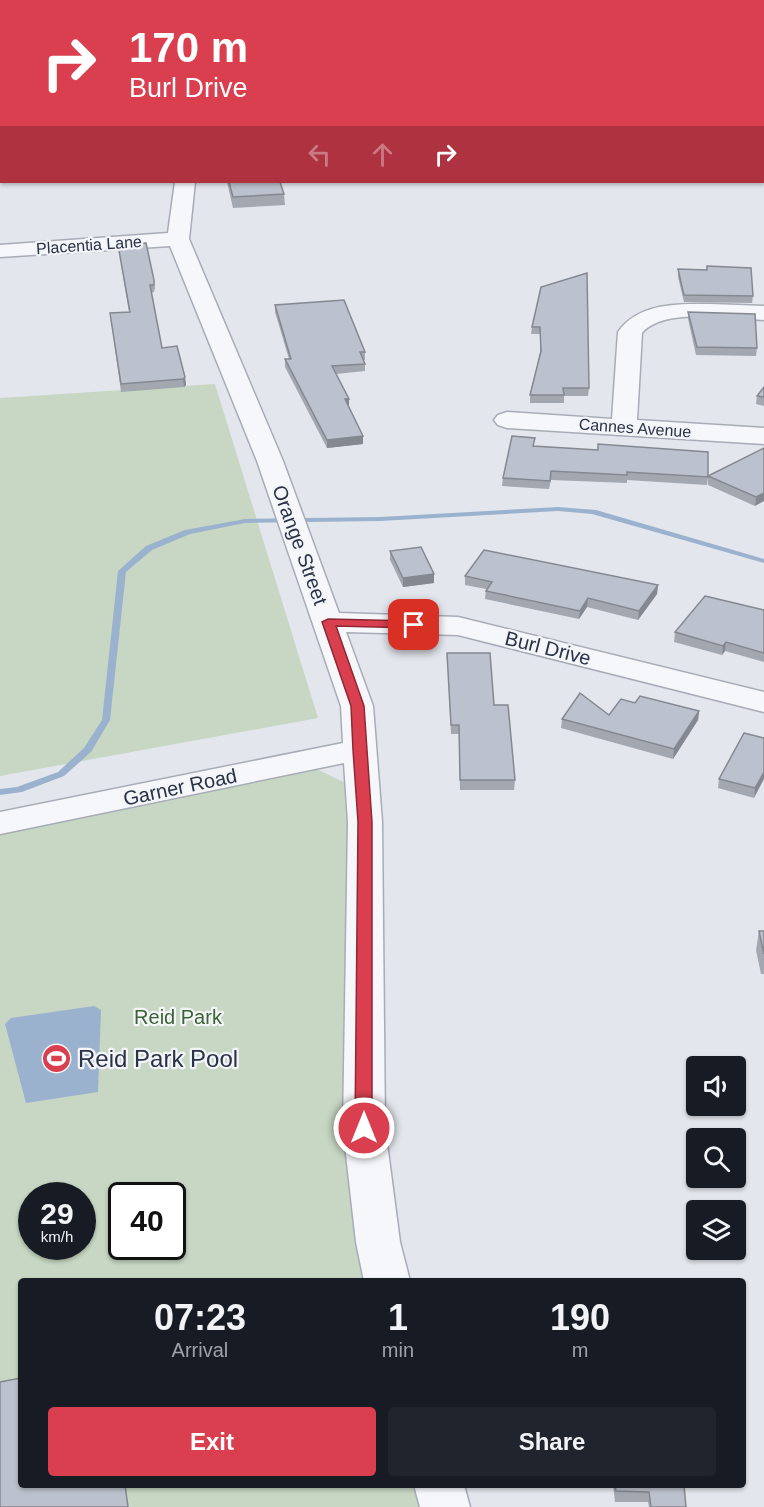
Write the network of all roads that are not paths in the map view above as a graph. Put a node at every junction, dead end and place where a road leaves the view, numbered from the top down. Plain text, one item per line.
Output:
1 (185, 183) edge
2 (178, 239) junction
3 (0, 251) edge
4 (764, 313) edge
5 (507, 420) dead end
6 (624, 428) junction
7 (764, 436) edge
8 (328, 622) junction
9 (764, 702) edge
10 (360, 750) junction
11 (0, 823) edge
12 (386, 1278) edge
13 (440, 1488) edge
14 (445, 1507) edge

1 - 2 street, Orange Street
2 - 3 street, Placentia Lane
2 - 8 street, Orange Street
4 - 6 street
5 - 6 street, Cannes Avenue
6 - 7 street, Cannes Avenue
8 - 9 street, Burl Drive
8 - 10 street, Orange Street
10 - 11 street, Garner Road
10 - 12 street, Orange Street
13 - 14 street

